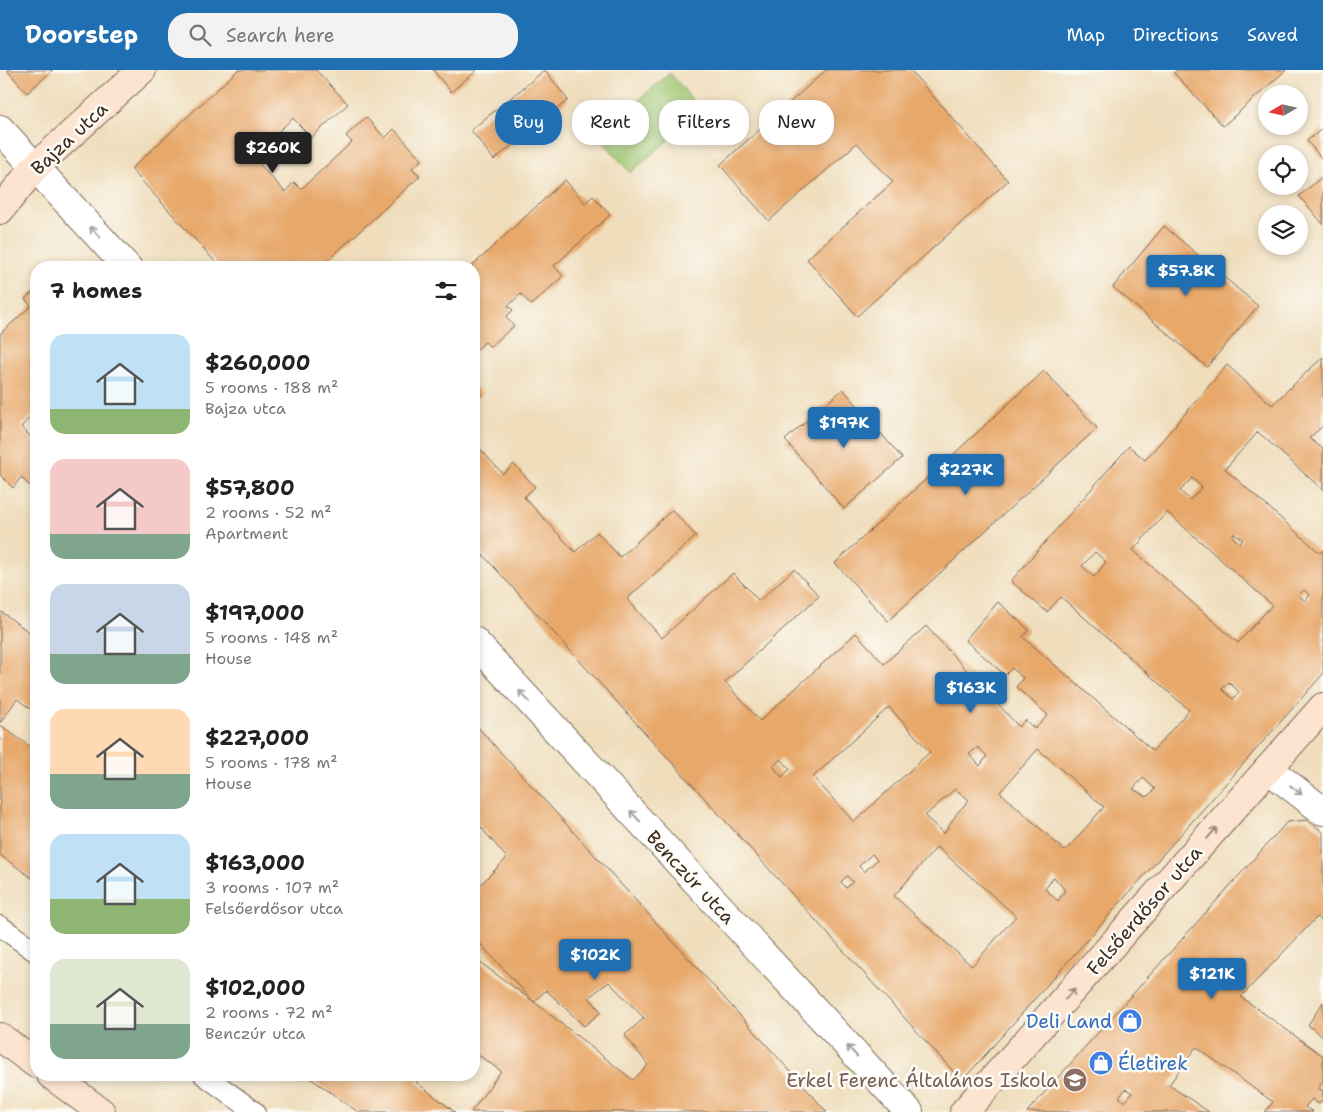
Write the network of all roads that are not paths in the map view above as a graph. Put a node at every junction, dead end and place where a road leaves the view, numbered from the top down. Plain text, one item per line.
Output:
1 (142, 70) edge
2 (0, 129) edge
3 (35, 167) junction
4 (0, 210) edge
5 (122, 261) edge
6 (480, 648) edge
7 (1323, 707) edge
8 (1268, 769) junction
9 (1323, 811) edge
10 (0, 926) edge
11 (30, 948) edge
12 (0, 1037) edge
13 (30, 1060) edge
14 (59, 1081) edge
15 (212, 1081) edge
16 (101, 1112) edge
17 (255, 1112) edge
18 (909, 1112) edge
19 (964, 1112) edge

1 - 3 street, Bajza utca
2 - 3 street
3 - 4 street, Bajza utca
5 -> 3 street
18 -> 6 street, Benczúr utca
7 - 8 street, Felsőerdősor utca
8 -> 9 street
19 -> 8 street, Felsőerdősor utca
10 - 11 lane
12 - 13 street
14 - 16 street
15 - 17 lane

